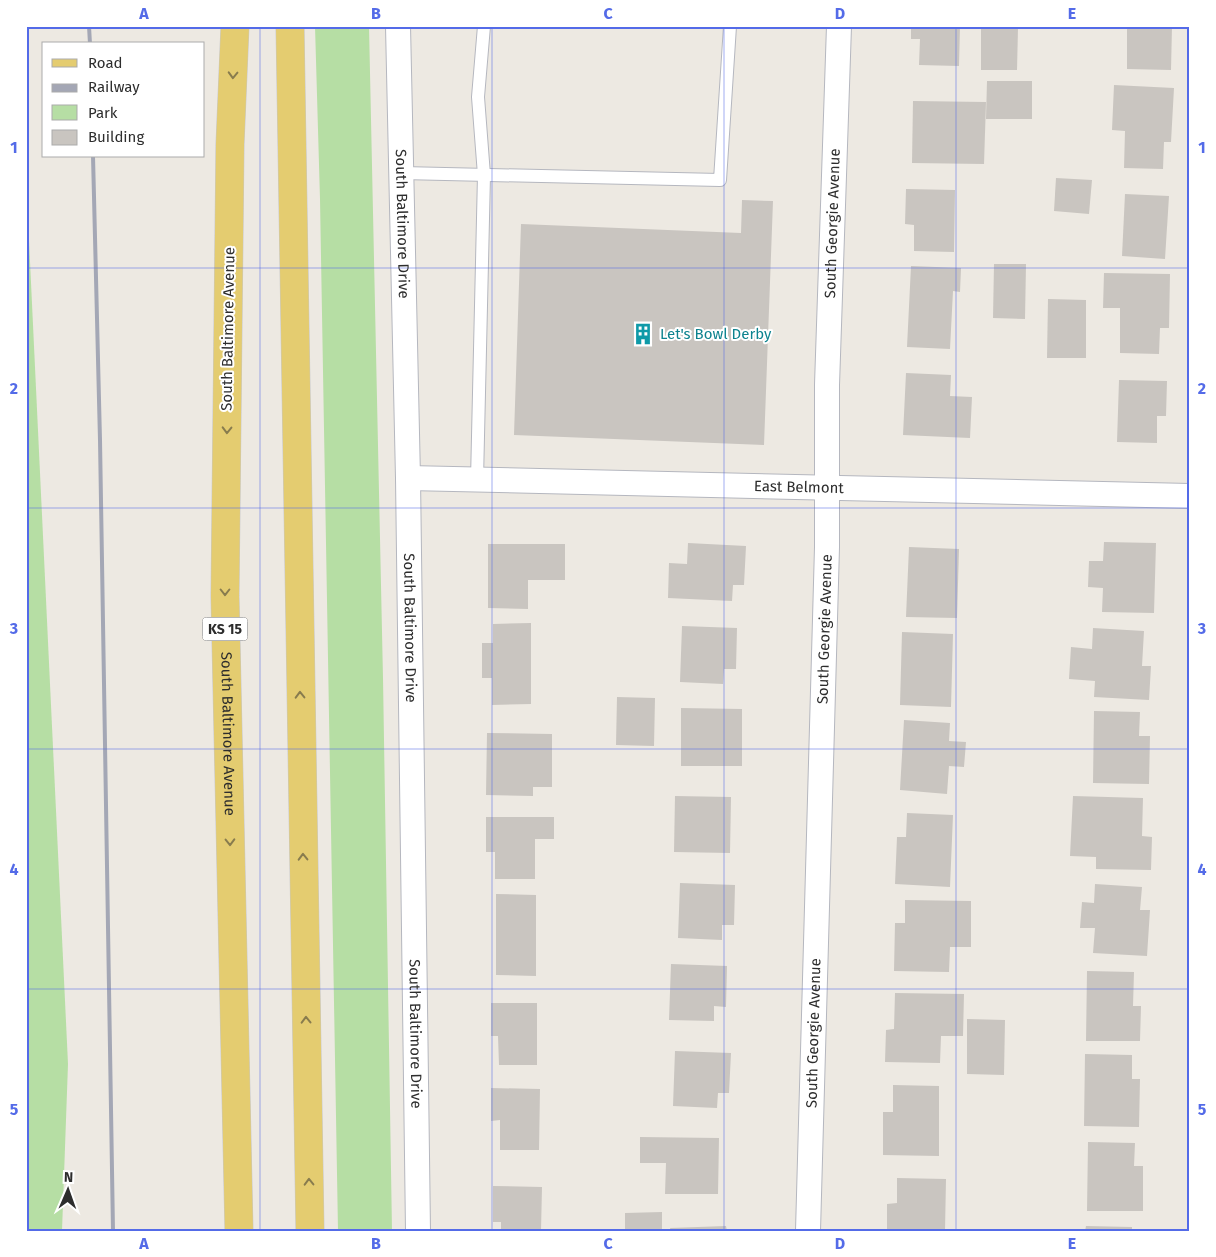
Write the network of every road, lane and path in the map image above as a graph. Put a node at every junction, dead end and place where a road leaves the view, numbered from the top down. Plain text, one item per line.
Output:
1 (235, 26) edge
2 (290, 26) edge
3 (398, 26) edge
4 (484, 26) edge
5 (730, 26) edge
6 (839, 26) edge
7 (402, 173) junction
8 (484, 175) junction
9 (408, 478) junction
10 (476, 480) junction
11 (827, 487) junction
12 (1190, 496) edge
13 (238, 1231) edge
14 (310, 1231) edge
15 (418, 1231) edge
16 (808, 1231) edge

1 -> 13 main road, South Baltimore Avenue / KS 15
14 -> 2 main road
3 - 7 street, South Baltimore Drive
4 - 8 lane
5 - 8 lane
6 - 11 street, South Georgie Avenue
7 - 8 lane
7 - 9 street, South Baltimore Drive
8 - 10 lane
9 - 10 street, East Belmont
9 - 15 street, South Baltimore Drive
10 - 11 street, East Belmont
11 - 12 street, East Belmont
11 - 16 street, South Georgie Avenue

